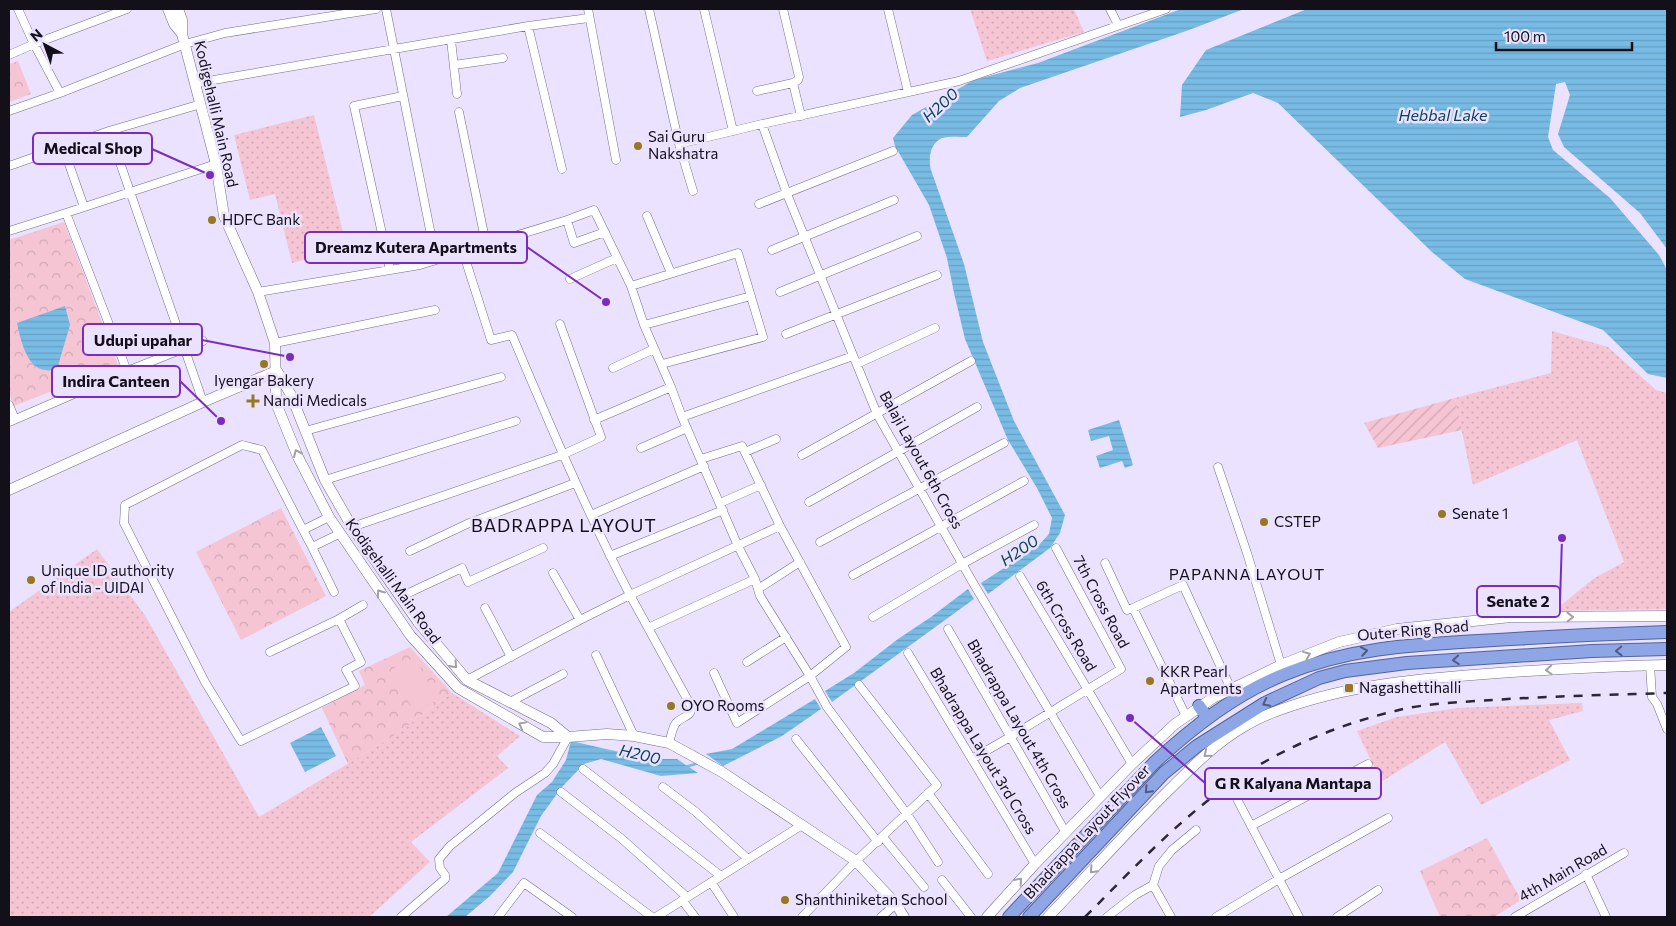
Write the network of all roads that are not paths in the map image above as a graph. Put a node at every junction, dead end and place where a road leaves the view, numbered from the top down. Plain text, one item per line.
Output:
1 (18, 9) edge
2 (127, 9) edge
3 (168, 9) edge
4 (178, 9) edge
5 (376, 9) edge
6 (386, 9) edge
7 (588, 9) edge
8 (649, 9) edge
9 (704, 9) edge
10 (783, 9) edge
11 (888, 9) edge
12 (1110, 9) edge
13 (1166, 9) edge
14 (590, 18) junction
15 (528, 26) junction
16 (1118, 26) junction
17 (182, 34) junction
18 (451, 40) junction
19 (34, 44) junction
20 (184, 44) junction
21 (394, 50) junction
22 (9, 56) edge
23 (503, 58) dead end
24 (454, 66) junction
25 (196, 83) junction
26 (793, 83) junction
27 (757, 91) dead end
28 (908, 92) junction
29 (60, 93) junction
30 (457, 94) dead end
31 (403, 96) junction
32 (201, 104) junction
33 (9, 111) edge
34 (460, 112) dead end
35 (800, 116) junction
36 (762, 124) junction
37 (109, 131) junction
38 (733, 131) junction
39 (679, 144) junction
40 (63, 147) junction
41 (894, 152) dead end
42 (616, 160) dead end
43 (216, 164) junction
44 (9, 166) edge
45 (562, 168) dead end
46 (693, 191) dead end
47 (131, 192) junction
48 (787, 194) junction
49 (894, 200) dead end
50 (759, 204) dead end
51 (84, 207) junction
52 (66, 213) junction
53 (647, 216) dead end
54 (567, 220) junction
55 (9, 231) edge
56 (605, 232) junction
57 (804, 236) junction
58 (917, 236) dead end
59 (486, 244) junction
60 (772, 250) dead end
61 (462, 252) junction
62 (618, 258) junction
63 (436, 260) junction
64 (390, 270) junction
65 (671, 273) junction
66 (821, 275) junction
67 (937, 276) dead end
68 (570, 279) dead end
69 (631, 286) junction
70 (258, 292) junction
71 (780, 292) dead end
72 (751, 296) junction
73 (435, 310) dead end
74 (837, 315) junction
75 (560, 324) dead end
76 (644, 325) junction
77 (935, 328) dead end
78 (786, 334) dead end
79 (203, 340) dead end
80 (275, 343) junction
81 (184, 349) junction
82 (654, 349) junction
83 (853, 356) junction
84 (970, 361) dead end
85 (662, 364) junction
86 (857, 364) junction
87 (613, 368) dead end
88 (127, 371) junction
89 (276, 371) junction
90 (501, 377) dead end
91 (671, 387) junction
92 (203, 402) junction
93 (9, 405) edge
94 (977, 407) dead end
95 (877, 414) junction
96 (682, 417) junction
97 (594, 420) junction
98 (12, 421) edge
99 (516, 421) dead end
100 (687, 428) junction
101 (305, 431) junction
102 (776, 439) dead end
103 (1004, 443) dead end
104 (641, 448) dead end
105 (899, 451) junction
106 (745, 452) junction
107 (562, 455) junction
108 (802, 456) dead end
109 (703, 462) junction
110 (1218, 467) dead end
111 (325, 480) junction
112 (1024, 481) dead end
113 (575, 483) junction
114 (761, 485) junction
115 (920, 488) junction
116 (9, 490) edge
117 (809, 502) dead end
118 (722, 506) junction
119 (591, 515) junction
120 (329, 517) junction
121 (1034, 525) dead end
122 (352, 526) junction
123 (780, 526) junction
124 (942, 527) junction
125 (303, 530) junction
126 (339, 534) junction
127 (820, 542) dead end
128 (738, 546) junction
129 (312, 547) junction
130 (543, 548) dead end
131 (1056, 548) dead end
132 (410, 551) dead end
133 (610, 556) junction
134 (800, 562) junction
135 (1105, 563) dead end
136 (962, 564) junction
137 (553, 574) dead end
138 (853, 575) dead end
139 (1020, 576) dead end
140 (755, 580) junction
141 (758, 589) junction
142 (334, 592) dead end
143 (630, 595) junction
144 (400, 597) junction
145 (363, 605) dead end
146 (407, 607) junction
147 (484, 608) dead end
148 (1133, 608) junction
149 (395, 614) junction
150 (873, 616) dead end
151 (1667, 616) edge
152 (338, 619) junction
153 (580, 620) junction
154 (648, 628) junction
155 (948, 629) dead end
156 (1667, 632) edge
157 (786, 637) junction
158 (1667, 649) edge
159 (270, 652) dead end
160 (908, 653) dead end
161 (596, 655) dead end
162 (511, 657) junction
163 (747, 662) dead end
164 (1650, 665) junction
165 (1667, 665) edge
166 (1282, 670) junction
167 (714, 673) dead end
168 (563, 674) dead end
169 (810, 676) junction
170 (467, 680) junction
171 (860, 685) dead end
172 (1231, 689) junction
173 (1088, 690) junction
174 (510, 702) junction
175 (1657, 704) junction
176 (1667, 705) edge
177 (1199, 706) junction
178 (1050, 713) junction
179 (1186, 716) junction
180 (1207, 717) junction
181 (1244, 721) junction
182 (1667, 729) edge
183 (634, 736) junction
184 (568, 737) junction
185 (1010, 737) junction
186 (796, 739) dead end
187 (672, 745) junction
188 (972, 758) junction
189 (1132, 764) junction
190 (1368, 764) dead end
191 (582, 769) dead end
192 (663, 787) dead end
193 (561, 792) dead end
194 (928, 794) junction
195 (1100, 796) junction
196 (1238, 801) dead end
197 (907, 814) junction
198 (1388, 818) dead end
199 (802, 825) junction
200 (1251, 826) junction
201 (1196, 830) dead end
202 (540, 833) dead end
203 (1066, 833) junction
204 (881, 839) junction
205 (1624, 853) dead end
206 (748, 859) junction
207 (856, 861) junction
208 (938, 862) dead end
209 (1035, 864) junction
210 (988, 874) dead end
211 (1586, 874) junction
212 (721, 876) junction
213 (1279, 879) junction
214 (942, 880) dead end
215 (711, 882) junction
216 (1153, 885) junction
217 (924, 887) dead end
218 (1378, 890) dead end
219 (684, 898) junction
220 (896, 904) junction
221 (401, 917) edge
222 (498, 917) edge
223 (572, 917) edge
224 (652, 917) edge
225 (656, 917) edge
226 (695, 917) edge
227 (734, 917) edge
228 (802, 917) edge
229 (881, 917) edge
230 (904, 917) edge
231 (971, 917) edge
232 (987, 917) edge
233 (1009, 917) edge
234 (1029, 917) edge
235 (1048, 917) edge
236 (1107, 917) edge
237 (1171, 917) edge
238 (1216, 917) edge
239 (1299, 917) edge
240 (1337, 917) edge
241 (1515, 917) edge
242 (1606, 917) edge

1 - 19 street
2 - 19 street
3 - 17 street, Kodigehalli Main Road
4 - 17 street, Kodigehalli Main Road
5 - 20 street
6 - 21 street
7 - 14 street
8 - 39 street
9 - 38 street
10 - 26 street
11 - 28 street
12 - 16 street
13 - 16 street
14 - 15 street
14 - 42 street
15 - 18 street
15 - 45 street
16 - 28 street
17 - 20 street, Kodigehalli Main Road
18 - 21 street
18 - 24 street
19 - 22 street
19 - 29 street
20 - 25 street, Kodigehalli Main Road
20 - 29 street
21 - 25 street
21 - 31 street
23 - 24 street
24 - 30 street
25 - 32 street, Kodigehalli Main Road
26 - 27 street
26 - 35 street
28 - 35 street
29 - 33 street
31 - 63 street
31 - 64 street
32 - 37 street
32 - 43 street, Kodigehalli Main Road
34 - 59 street
35 - 36 street
36 - 38 street
36 - 48 street, Balaji Layout 6th Cross
37 - 40 street
37 - 47 street
38 - 39 street
39 - 46 street
40 - 44 street
40 - 51 street
41 - 48 street
43 - 47 street
43 - 70 street, Kodigehalli Main Road
47 - 51 street
47 - 81 street
48 - 50 street
48 - 57 street, Balaji Layout 6th Cross
49 - 57 street
51 - 52 street
52 - 55 street
52 - 88 street
53 - 65 street
54 - 56 street
54 - 56 street
54 - 59 street
56 - 62 street
57 - 60 street
57 - 66 street, Balaji Layout 6th Cross
58 - 66 street
59 - 61 street
61 - 63 street
61 - 107 street
62 - 68 street
62 - 69 street
63 - 64 street
64 - 70 street
65 - 69 street
65 - 72 street
66 - 71 street
66 - 74 street, Balaji Layout 6th Cross
67 - 74 street
69 - 76 street
70 - 80 street, Kodigehalli Main Road
72 - 76 street
72 - 85 street
73 - 80 street
74 - 78 street
74 - 83 street, Balaji Layout 6th Cross
75 - 97 street
76 - 82 street
77 - 86 street
79 - 81 street
80 - 89 street, Kodigehalli Main Road
81 - 88 street
81 - 92 street
82 - 85 street
82 - 87 street
83 - 86 street, Balaji Layout 6th Cross
83 - 96 street
84 - 95 street
85 - 91 street
86 - 95 street, Balaji Layout 6th Cross
88 - 98 street
89 - 92 street
89 - 101 street, Kodigehalli Main Road
120 -> 89 street, Kodigehalli Main Road
90 - 101 street
91 - 96 street
91 - 97 street
92 - 116 street
93 - 98 street
94 - 105 street
95 - 105 street, Balaji Layout 6th Cross
95 - 108 street
96 - 100 street
97 - 107 street
99 - 111 street
100 - 104 street
100 - 109 street
101 - 111 street, Kodigehalli Main Road
102 - 106 street
103 - 115 street
105 - 115 street, Balaji Layout 6th Cross
105 - 117 street
106 - 109 street
106 - 114 street
107 - 113 street
107 - 122 street
109 - 118 street
109 - 119 street
110 - 166 street
111 - 122 street, Kodigehalli Main Road
112 - 124 street
113 - 119 street
113 - 132 street
114 - 118 street
114 - 123 street
115 - 124 street, Balaji Layout 6th Cross
115 - 127 street
118 - 128 street
118 - 133 street
119 - 133 street
120 - 125 street
120 - 126 street, Kodigehalli Main Road
121 - 136 street
122 - 144 street, Kodigehalli Main Road
123 - 128 street
123 - 134 street
124 - 136 street, Balaji Layout 6th Cross
124 - 138 street
125 - 129 street
125 - 152 street
126 - 129 street
149 -> 126 street, Kodigehalli Main Road
128 - 140 street
128 - 143 street
129 - 142 street
130 - 144 street
131 - 173 street, 7th Cross Road
133 - 143 street
134 - 141 street
134 - 169 street
135 - 148 street
136 - 150 street
136 - 178 street, Balaji Layout 6th Cross
137 - 153 street
139 - 173 street, 6th Cross Road
140 - 141 street
140 - 154 street
141 - 157 street
143 - 153 street
143 - 154 street
144 - 146 street, Kodigehalli Main Road
145 - 152 street
146 - 149 street
146 -> 170 street, Kodigehalli Main Road
147 - 162 street
148 - 172 street
148 - 179 street
184 -> 149 street, Kodigehalli Main Road
166 -> 151 street
152 - 159 street
153 - 162 street
154 - 187 street
155 - 185 street, Bhadrappa Layout 4th Cross
166 -> 156 highway, Outer Ring Road
157 - 163 street
157 - 169 street
158 -> 181 highway, Outer Ring Road
160 - 188 street, Bhadrappa Layout 3rd Cross
161 - 183 street
162 - 170 street
164 - 165 street
164 - 175 street
164 -> 181 street
166 - 172 street
166 - 180 highway, Outer Ring Road
167 - 169 street
168 - 174 street
169 - 197 street
170 - 174 street, Kodigehalli Main Road
171 - 194 street
172 - 177 street
173 - 178 street
173 - 189 street, 6th Cross Road
174 - 184 street, Kodigehalli Main Road
175 - 176 street
175 - 182 street
177 - 179 street
177 - 180 highway
178 - 185 street
178 - 195 street, Balaji Layout 6th Cross
179 - 189 street
180 - 233 highway, Bhadrappa Layout Flyover
181 -> 234 highway, Bhadrappa Layout Flyover
181 -> 235 street
183 - 184 street, Kodigehalli Main Road
183 - 187 street, Kodigehalli Main Road
184 - 221 street
185 - 188 street
185 - 203 street, Bhadrappa Layout 4th Cross
186 - 204 street
187 - 199 street, Kodigehalli Main Road
188 - 209 street, Bhadrappa Layout 3rd Cross
189 - 195 street
190 - 200 street
191 - 212 street
192 - 206 street
193 - 219 street
194 - 197 street
194 - 210 street
195 - 203 street
196 - 200 street
197 - 204 street
197 - 208 street
198 - 213 street
199 - 206 street
199 - 207 street, Kodigehalli Main Road
200 - 213 street
201 - 216 street
202 - 224 street
203 - 209 street
204 - 207 street
204 - 217 street
205 - 211 street, 4th Main Road
206 - 212 street
207 - 220 street, Kodigehalli Main Road
207 - 228 street
232 -> 209 street
211 - 241 street, 4th Main Road
211 - 242 street
212 - 215 street
213 - 238 street
213 - 239 street
214 - 231 street
215 - 219 street
215 - 227 street
216 - 236 street
216 - 237 street
218 - 240 street
219 - 225 street
219 - 226 street
220 - 229 street
220 - 230 street, Kodigehalli Main Road
222 - 223 street

